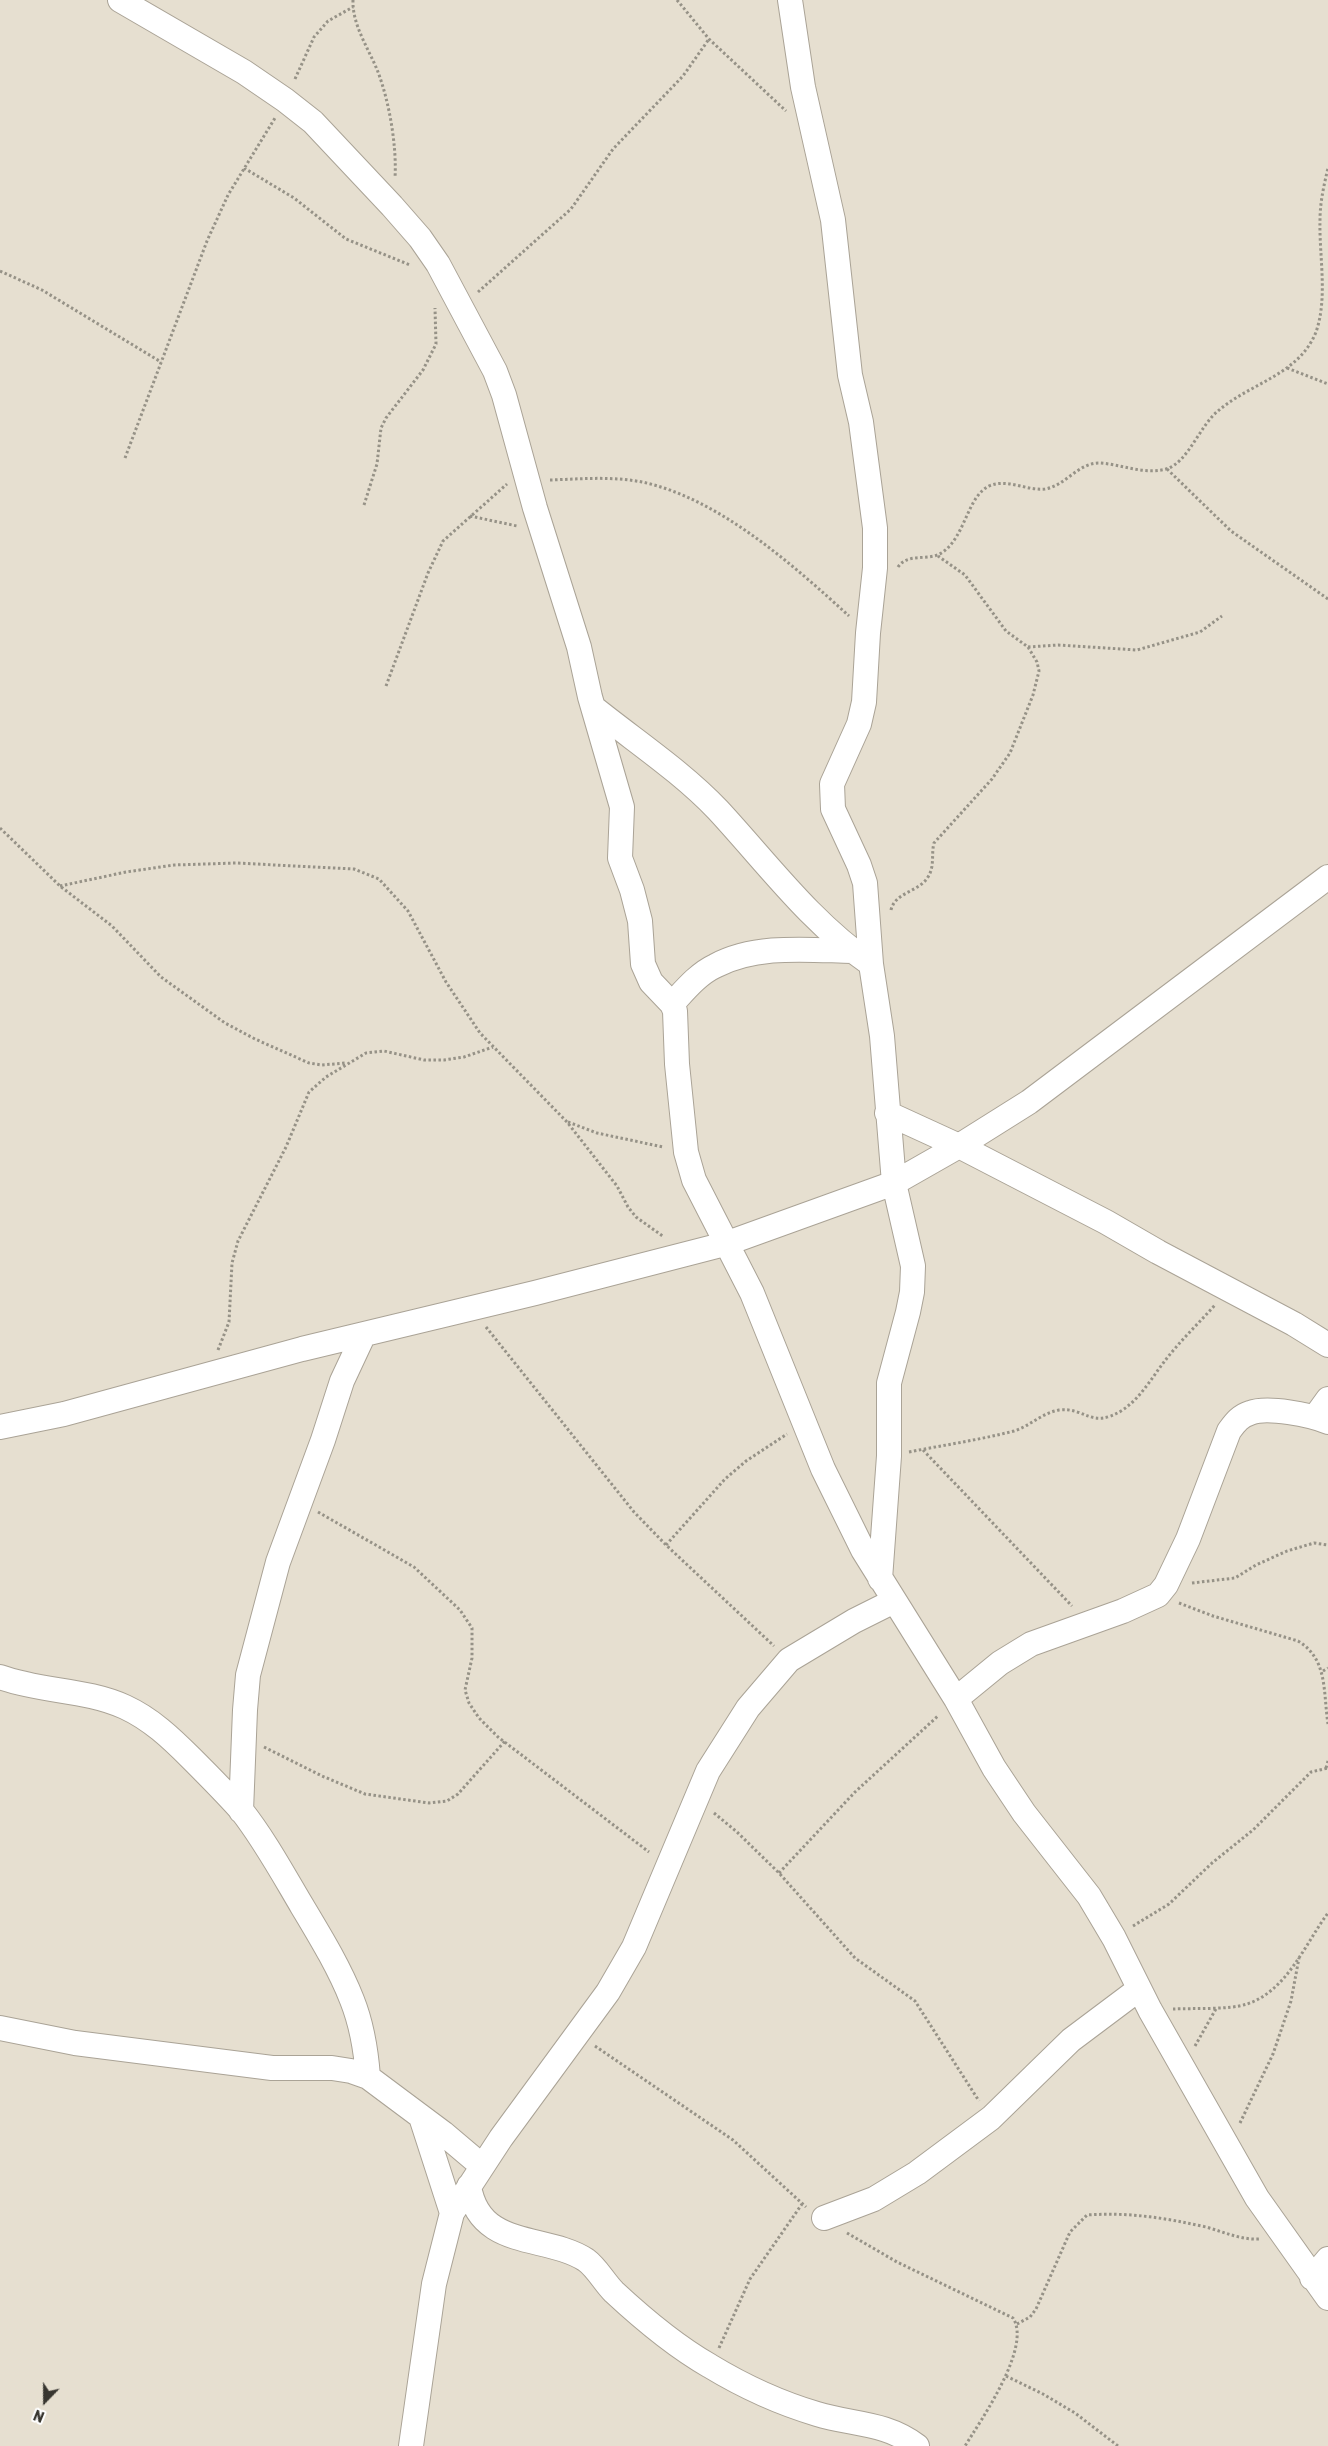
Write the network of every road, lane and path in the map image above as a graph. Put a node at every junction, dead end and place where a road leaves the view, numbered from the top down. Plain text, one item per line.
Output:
1 (120, 0) edge
2 (353, 0) edge
3 (677, 0) edge
4 (790, 0) edge
5 (353, 7) junction
6 (709, 39) junction
7 (288, 102) junction
8 (812, 127) junction
9 (244, 168) junction
10 (1328, 168) edge
11 (392, 206) junction
12 (414, 266) dead end
13 (0, 271) edge
14 (434, 299) dead end
15 (461, 308) junction
16 (161, 362) junction
17 (1288, 368) junction
18 (1328, 384) edge
19 (125, 458) dead end
20 (1167, 468) junction
21 (525, 474) junction
22 (364, 504) dead end
23 (470, 516) junction
24 (542, 532) junction
25 (938, 556) junction
26 (896, 569) dead end
27 (1328, 599) edge
28 (1222, 616) dead end
29 (868, 633) junction
30 (1028, 647) junction
31 (386, 686) dead end
32 (594, 708) junction
33 (0, 828) edge
34 (1328, 877) edge
35 (60, 886) junction
36 (891, 913) dead end
37 (862, 958) junction
38 (672, 1004) junction
39 (493, 1047) junction
40 (347, 1063) junction
41 (887, 1113) junction
42 (567, 1122) junction
43 (959, 1146) junction
44 (686, 1152) junction
45 (894, 1183) junction
46 (725, 1244) junction
47 (687, 1254) junction
48 (1229, 1289) junction
49 (471, 1309) junction
50 (364, 1334) junction
51 (1328, 1345) edge
52 (211, 1374) junction
53 (1324, 1412) edge
54 (804, 1422) junction
55 (0, 1427) edge
56 (923, 1450) junction
57 (889, 1456) junction
58 (299, 1502) junction
59 (666, 1545) junction
60 (1328, 1545) edge
61 (880, 1579) junction
62 (1162, 1590) junction
63 (894, 1601) junction
64 (1087, 1623) junction
65 (789, 1660) junction
66 (1328, 1668) edge
67 (1323, 1670) junction
68 (0, 1677) edge
69 (956, 1699) junction
70 (1328, 1724) edge
71 (243, 1737) junction
72 (505, 1742) junction
73 (1328, 1761) edge
74 (1327, 1768) edge
75 (694, 1800) junction
76 (241, 1811) junction
77 (668, 1867) junction
78 (779, 1873) junction
79 (1328, 1913) edge
80 (1114, 1938) junction
81 (1300, 1957) junction
82 (1140, 1988) junction
83 (1217, 2007) junction
84 (1150, 2010) junction
85 (0, 2028) edge
86 (1183, 2066) junction
87 (368, 2077) junction
88 (421, 2117) junction
89 (991, 2118) junction
90 (1226, 2141) junction
91 (482, 2166) junction
92 (469, 2186) junction
93 (802, 2204) dead end
94 (452, 2213) junction
95 (824, 2218) dead end
96 (1282, 2235) junction
97 (1328, 2259) edge
98 (1312, 2278) junction
99 (1328, 2298) edge
100 (1017, 2324) dead end
101 (710, 2366) junction
102 (1006, 2376) dead end
103 (410, 2446) edge
104 (917, 2446) edge
105 (1118, 2446) edge

1 - 7 street
2 - 5 path
3 - 6 path
4 - 8 street
5 - 7 path
5 - 11 path
6 - 8 path
6 - 15 path
7 - 9 path
7 - 11 street
8 - 29 street
9 - 12 path
9 - 16 path
10 - 17 path
11 - 15 street
13 - 16 path
14 - 22 path
15 - 21 street
16 - 19 path
17 - 18 path
17 - 20 path
20 - 25 path
20 - 27 path
21 - 23 path
21 - 24 street
21 - 29 path
23 - 24 path
23 - 31 path
24 - 32 street
25 - 26 path
25 - 30 path
28 - 30 path
29 - 37 street
30 - 36 path
32 - 37 street
32 - 38 street
33 - 35 path
34 - 43 street
35 - 39 path
35 - 40 path
37 - 38 street
37 - 41 street
38 - 44 street
39 - 40 path
39 - 42 path
40 - 52 path
41 - 43 street
41 - 45 street
42 - 44 path
42 - 47 path
43 - 45 street
43 - 48 street
44 - 46 street
45 - 46 street
45 - 57 street
46 - 47 street
46 - 54 street
47 - 49 street
48 - 51 street
48 - 56 path
49 - 50 street
49 - 59 path
50 - 52 street
50 - 58 street
52 - 55 street
53 - 62 street
54 - 59 path
54 - 61 street
56 - 57 path
56 - 64 path
57 - 61 street
58 - 71 street
58 - 72 path
59 - 65 path
60 - 62 path
61 - 63 street
62 - 64 street
62 - 67 path
63 - 65 street
63 - 69 street
64 - 69 street
65 - 75 street
66 - 67 path
67 - 70 path
68 - 76 street
69 - 78 path
69 - 80 street
71 - 72 path
71 - 76 street
72 - 77 path
73 - 74 path
74 - 80 path
75 - 77 street
75 - 78 path
76 - 87 street
77 - 91 street
78 - 89 path
79 - 81 path
80 - 82 street
81 - 83 path
81 - 90 path
82 - 84 street
82 - 89 street
83 - 84 path
83 - 86 path
84 - 86 street
85 - 87 street
86 - 90 street
87 - 88 street
88 - 91 street
88 - 94 street
89 - 95 street
90 - 96 street
91 - 92 street
92 - 94 street
92 - 101 street
93 - 101 path
94 - 103 street
96 - 98 street
96 - 100 path
97 - 98 street
98 - 99 street
101 - 104 street
102 - 105 path

